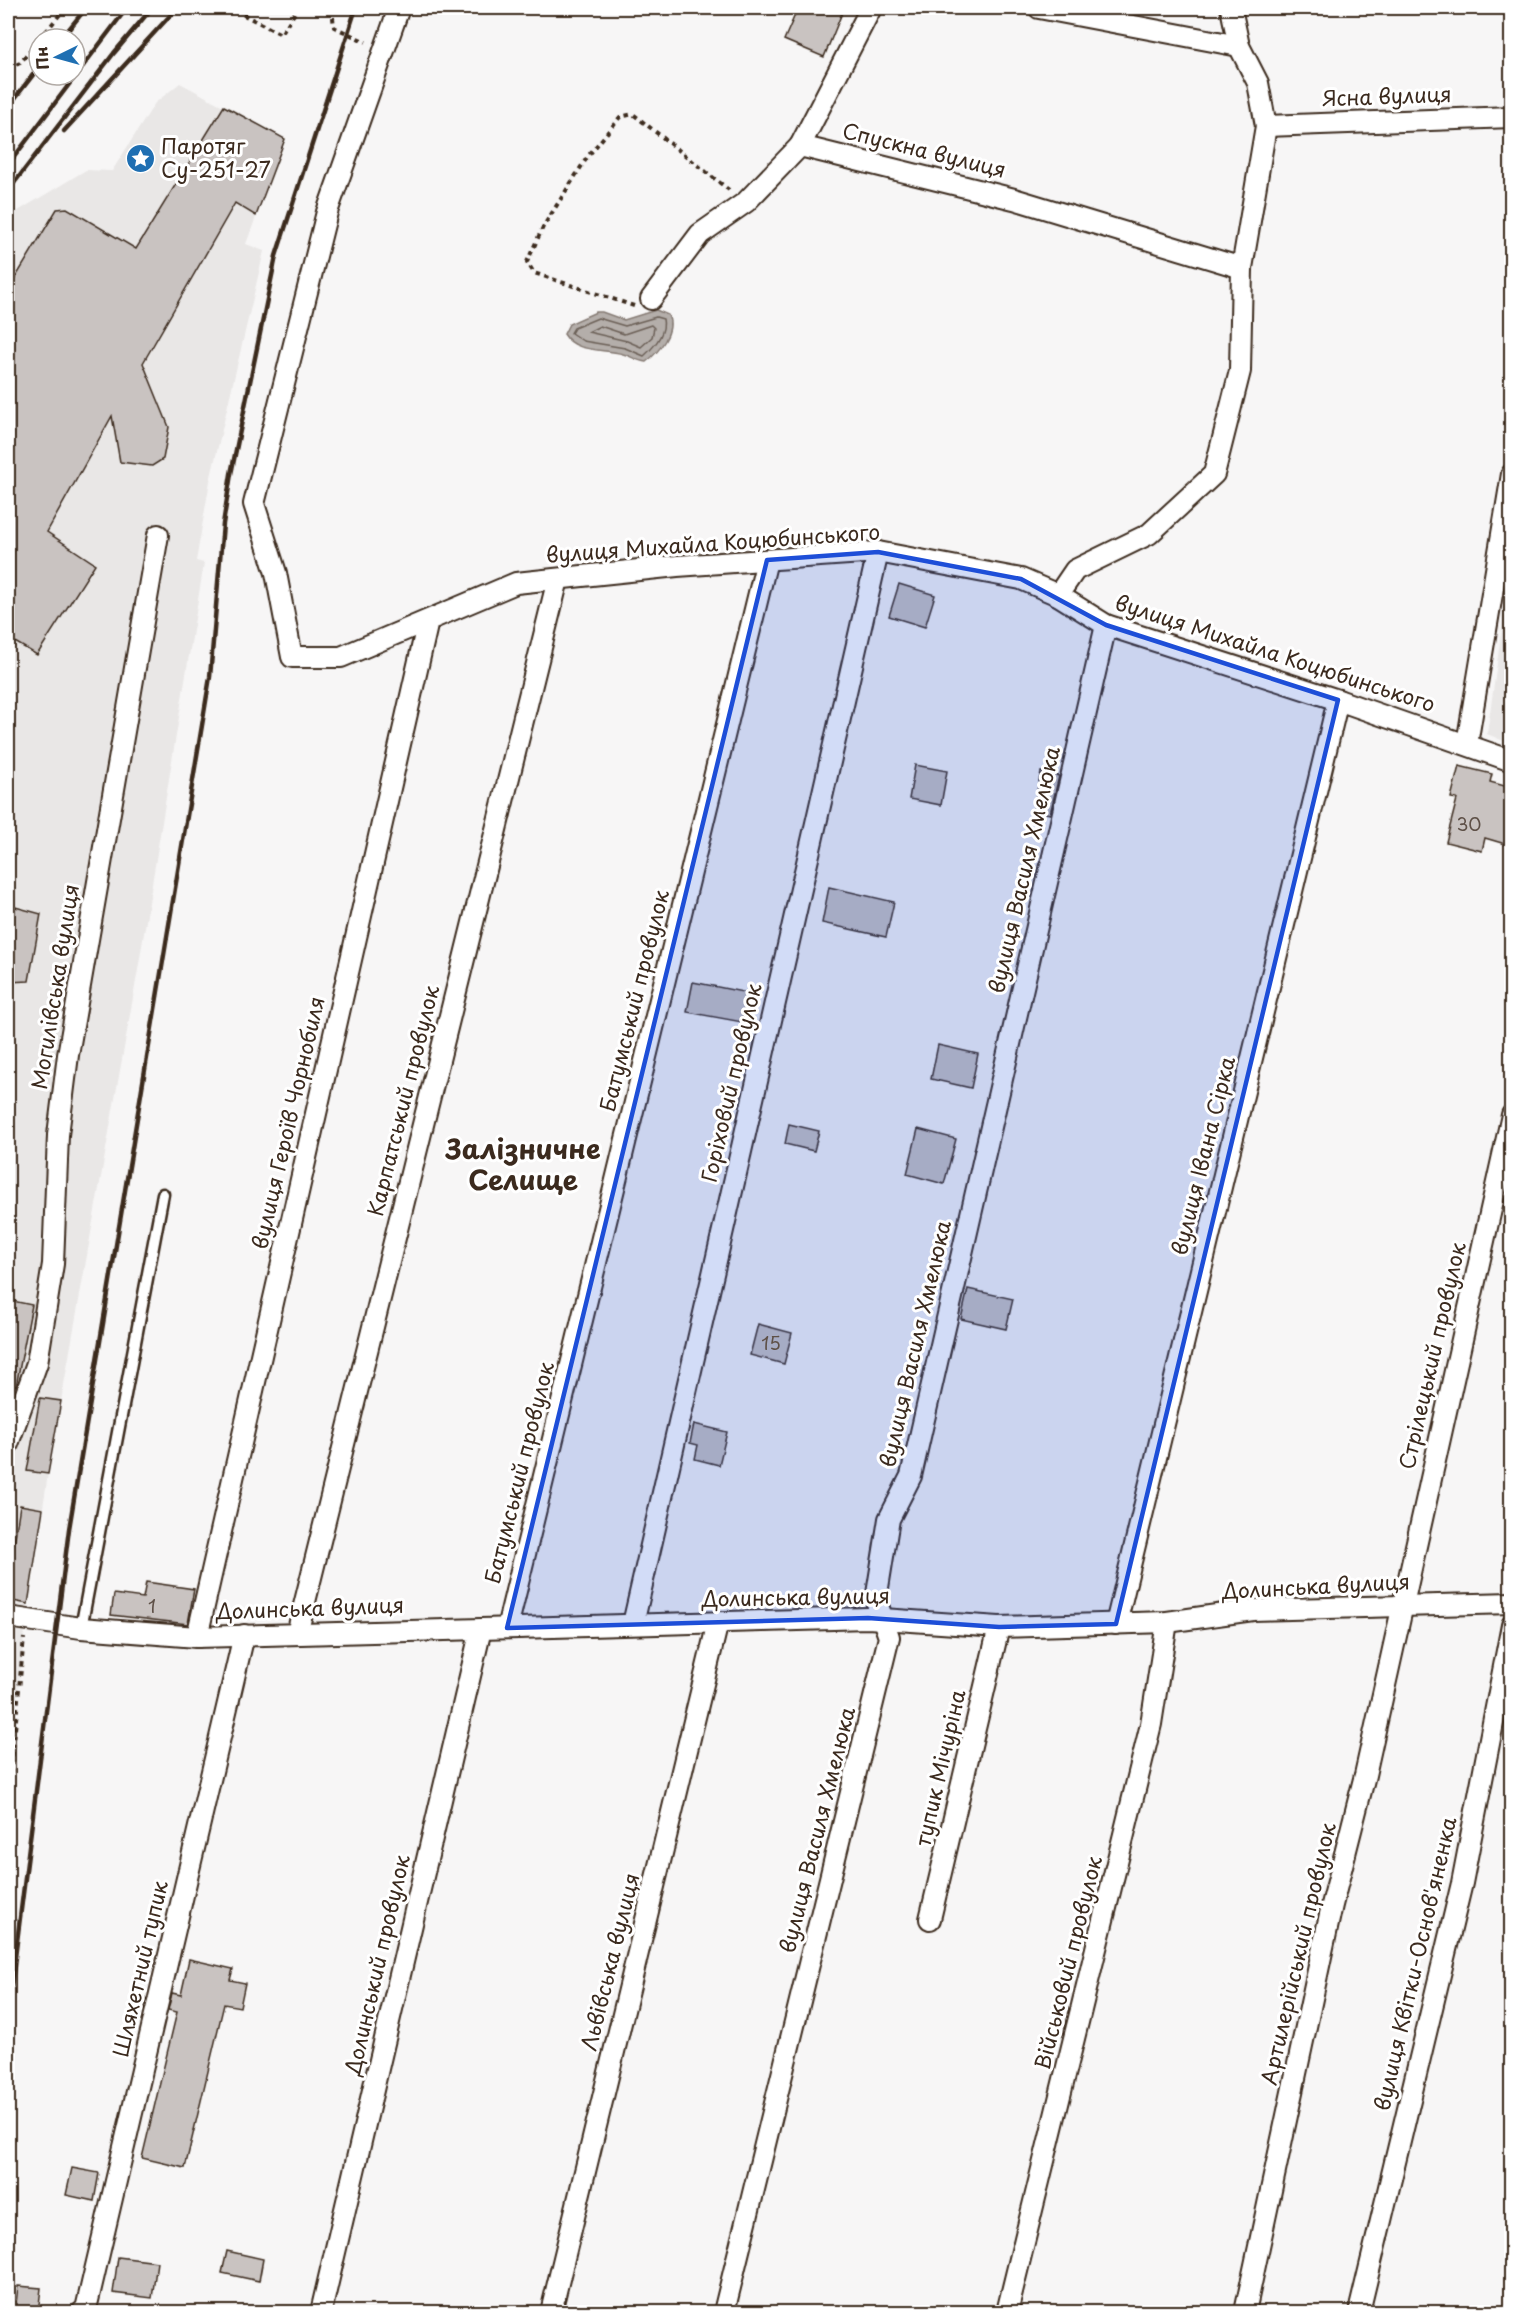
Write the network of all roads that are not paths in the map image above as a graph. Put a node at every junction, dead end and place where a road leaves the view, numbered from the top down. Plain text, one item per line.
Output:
1 (399, 8) edge
2 (871, 8) edge
3 (1039, 8) edge
4 (1231, 8) edge
5 (1239, 46) junction
6 (1512, 117) edge
7 (1266, 126) junction
8 (800, 146) junction
9 (1242, 268) junction
10 (651, 299) road end
11 (1512, 474) edge
12 (158, 535) dead end
13 (878, 552) junction
14 (767, 560) junction
15 (558, 579) junction
16 (1058, 595) junction
17 (428, 621) junction
18 (1106, 625) junction
19 (1338, 700) junction
20 (1467, 744) junction
21 (1512, 760) edge
22 (1512, 1116) edge
23 (163, 1194) dead end
24 (8, 1444) edge
25 (1512, 1604) edge
26 (1402, 1606) junction
27 (17, 1619) edge
28 (883, 1620) junction
29 (718, 1622) junction
30 (1167, 1622) junction
31 (633, 1624) junction
32 (1116, 1624) junction
33 (1512, 1625) edge
34 (999, 1627) junction
35 (81, 1628) junction
36 (507, 1628) junction
37 (481, 1629) junction
38 (297, 1634) junction
39 (244, 1635) junction
40 (197, 1637) junction
41 (930, 1920) dead end
42 (81, 2313) edge
43 (321, 2313) edge
44 (551, 2313) edge
45 (724, 2313) edge
46 (1007, 2313) edge
47 (1245, 2313) edge
48 (1359, 2313) edge

1 - 17 street, вулиця Михайла Коцюбинського
2 - 8 street
3 - 5 street
4 - 5 street
5 - 7 street
6 - 7 street, Ясна вулиця
7 - 9 street
8 - 9 street, Спускна вулиця
8 - 10 street
9 - 16 street
11 - 20 street
12 - 24 street, Могилівська вулиця
13 - 14 street, вулиця Михайла Коцюбинського
13 - 16 street, вулиця Михайла Коцюбинського
13 - 31 street, Горіховий провулок
14 - 15 street, вулиця Михайла Коцюбинського
14 - 36 street, Батумський провулок
15 - 17 street, вулиця Михайла Коцюбинського
15 - 38 street, Карпатський провулок
16 - 18 street, вулиця Михайла Коцюбинського
17 - 40 street, вулиця Героїв Чорнобиля
18 - 19 street, вулиця Михайла Коцюбинського
18 - 28 street, вулиця Василя Хмелюка
19 - 20 street, вулиця Михайла Коцюбинського
19 - 32 street, вулиця Івана Сірка
20 - 21 street, вулиця Михайла Коцюбинського
22 - 26 street, Стрілецький провулок
23 - 35 lane
25 - 26 street, Долинська вулиця
26 - 30 street, Долинська вулиця
26 - 47 street, Артилерійський провулок
27 - 35 street, Долинська вулиця
28 - 29 street, Долинська вулиця
28 - 34 street, Долинська вулиця
28 - 45 street, вулиця Василя Хмелюка
29 - 31 street, Долинська вулиця
29 - 44 street, Львівська вулиця
30 - 32 street, Долинська вулиця
30 - 46 street, Військовий провулок
31 - 36 street, Долинська вулиця
32 - 34 street, Долинська вулиця
33 - 48 street, вулиця Квітки-Основ'яненка
34 - 41 street, тупик Мічуріна
35 - 40 street, Долинська вулиця
36 - 37 street, Долинська вулиця
37 - 38 street, Долинська вулиця
37 - 43 street, Долинський провулок
38 - 39 street, Долинська вулиця
39 - 40 street, Долинська вулиця
39 - 42 street, Шляхетний тупик

